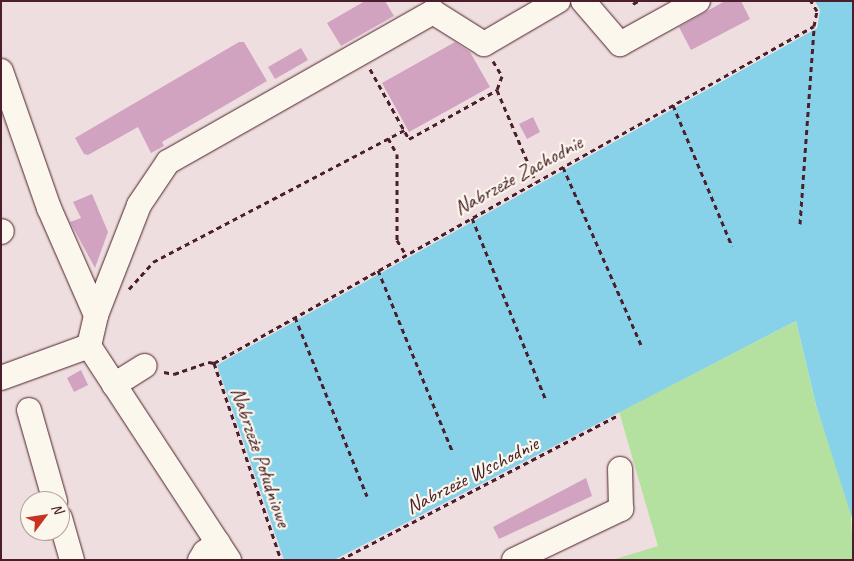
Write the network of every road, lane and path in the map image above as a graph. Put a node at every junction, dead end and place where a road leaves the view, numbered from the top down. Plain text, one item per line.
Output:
1 (558, 1) edge
2 (583, 1) edge
3 (638, 1) edge
4 (698, 1) edge
5 (811, 1) edge
6 (633, 4) dead end
7 (417, 10) edge
8 (814, 26) junction
9 (484, 44) junction
10 (360, 52) junction
11 (1, 71) edge
12 (497, 90) junction
13 (673, 105) junction
14 (404, 130) junction
15 (388, 138) junction
16 (563, 166) junction
17 (536, 182) junction
18 (472, 218) junction
19 (800, 224) dead end
20 (732, 246) dead end
21 (406, 255) junction
22 (378, 270) junction
23 (124, 294) dead end
24 (96, 315) junction
25 (295, 317) junction
26 (641, 345) dead end
27 (89, 346) junction
28 (214, 363) junction
29 (145, 366) joint
30 (1, 378) edge
31 (114, 385) junction
32 (546, 400) dead end
33 (29, 410) dead end
34 (617, 416) dead end
35 (452, 450) dead end
36 (620, 469) dead end
37 (52, 491) edge
38 (367, 496) dead end
39 (67, 541) edge
40 (224, 552) edge
41 (72, 560) edge
42 (200, 560) edge
43 (281, 560) edge
44 (340, 560) edge
45 (514, 560) edge

1 - 9 lane
2 - 4 lane
3 - 6 path
5 - 8 path
7 - 9 lane
7 - 10 lane
8 - 13 path, Nabrzeże Zachodnie
8 - 19 path
9 - 12 path
10 - 14 path
10 - 24 lane
11 - 24 lane
12 - 14 path
12 - 17 path
13 - 16 path, Nabrzeże Zachodnie
13 - 20 path
14 - 15 path
15 - 21 path
15 - 23 path
16 - 17 path, Nabrzeże Zachodnie
16 - 26 path
17 - 18 path, Nabrzeże Zachodnie
18 - 21 path, Nabrzeże Zachodnie
18 - 32 path
21 - 22 path, Nabrzeże Zachodnie
22 - 25 path, Nabrzeże Zachodnie
22 - 35 path
24 - 27 lane
25 - 28 path, Nabrzeże Zachodnie
25 - 38 path
27 - 30 lane
27 - 31 lane
28 - 29 path, Nabrzeże Zachodnie
28 - 43 path, Nabrzeże Południowe
29 - 31 lane
31 - 40 lane
33 - 37 lane
34 - 44 path, Nabrzeże Wschodnie
36 - 45 lane
39 - 41 lane
40 - 42 lane

